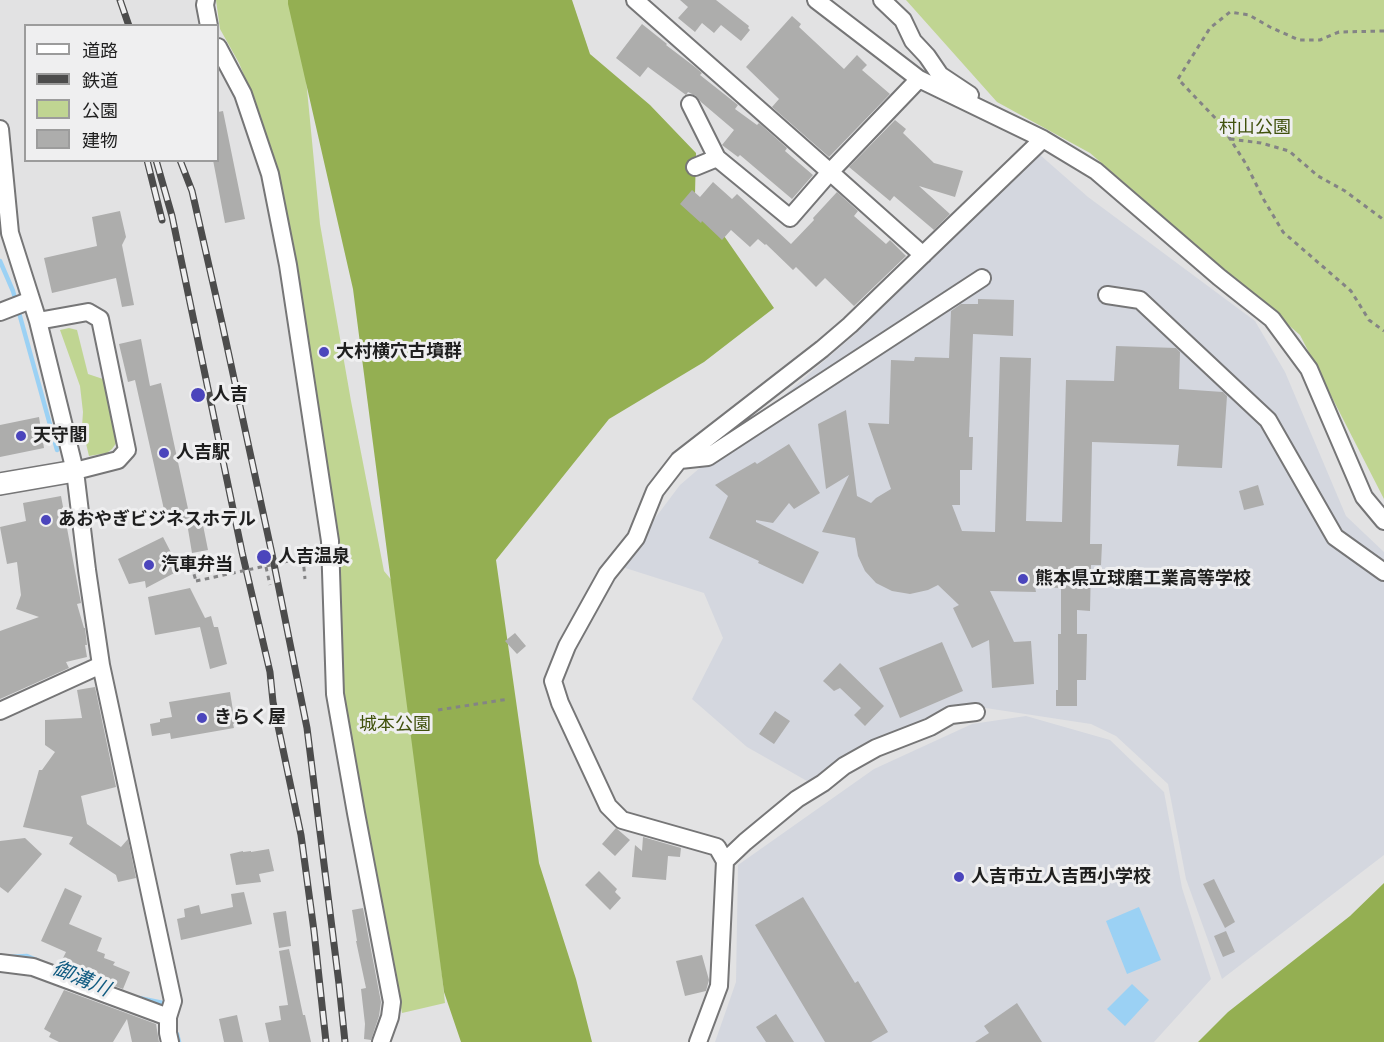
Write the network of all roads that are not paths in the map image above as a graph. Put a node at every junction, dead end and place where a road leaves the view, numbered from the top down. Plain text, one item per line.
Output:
1 (206, 0) edge
2 (635, 0) edge
3 (816, 0) edge
4 (882, 0) edge
5 (209, 24) edge
6 (219, 49) edge
7 (919, 80) junction
8 (690, 104) dead end
9 (993, 116) junction
10 (0, 129) edge
11 (1043, 139) junction
12 (717, 158) junction
13 (695, 167) dead end
14 (830, 172) junction
15 (923, 255) junction
16 (982, 278) dead end
17 (1107, 295) dead end
18 (31, 300) junction
19 (0, 312) edge
20 (38, 321) junction
21 (679, 460) junction
22 (75, 471) junction
23 (0, 484) edge
24 (1384, 521) edge
25 (1384, 572) edge
26 (101, 665) junction
27 (0, 711) edge
28 (976, 712) dead end
29 (725, 861) junction
30 (0, 963) edge
31 (168, 1017) junction
32 (170, 1042) edge
33 (381, 1042) edge
34 (698, 1042) edge

1 - 5 street
2 - 14 street
3 - 7 street
4 - 9 street
6 - 33 street
7 - 9 street
7 - 14 street
8 - 12 street
9 - 11 street
10 - 18 street
11 - 15 street
11 - 24 street
12 - 13 street
12 - 14 street
14 - 15 street
15 - 21 street
16 - 21 street
17 - 25 street
18 - 19 street
18 - 20 street
20 - 22 street
20 - 22 street
21 - 29 street
22 - 23 main road
22 - 26 street
26 - 27 street
26 - 31 street
28 - 29 street
29 - 34 street
30 - 31 street
31 - 32 street

